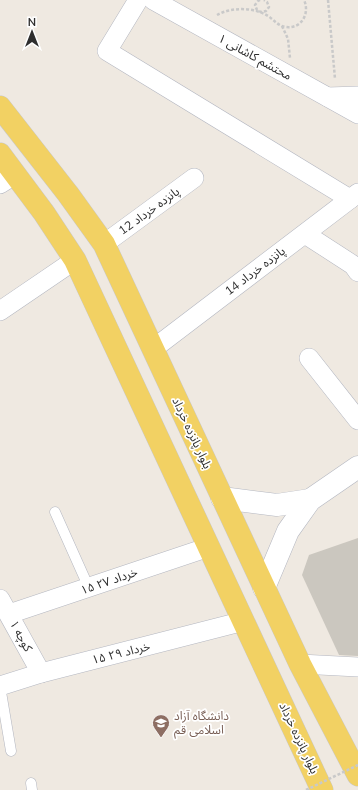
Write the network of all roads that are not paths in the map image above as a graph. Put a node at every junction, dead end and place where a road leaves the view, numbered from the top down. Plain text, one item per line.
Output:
1 (138, 0) edge
2 (152, 0) edge
3 (332, 91) junction
4 (358, 96) edge
5 (0, 107) edge
6 (358, 114) edge
7 (0, 154) edge
8 (194, 178) dead end
9 (8, 179) edge
10 (354, 196) edge
11 (305, 234) junction
12 (104, 244) junction
13 (75, 260) junction
14 (358, 272) edge
15 (0, 311) edge
16 (153, 349) junction
17 (309, 358) dead end
18 (358, 420) edge
19 (358, 467) edge
20 (222, 498) junction
21 (310, 500) junction
22 (54, 512) dead end
23 (209, 547) junction
24 (88, 588) junction
25 (264, 588) junction
26 (4, 606) edge
27 (244, 622) junction
28 (300, 664) junction
29 (358, 667) edge
30 (41, 673) junction
31 (0, 686) edge
32 (11, 751) dead end
33 (358, 775) edge
34 (322, 790) edge

1 - 10 street
2 - 3 street, محتشم کاشانی ۱
3 - 4 street
3 - 6 street, محتشم کاشانی ۱
5 - 12 main road, بلوار پانزده خرداد
7 - 9 main road, بلوار پانزده خرداد
8 - 12 street, پانزده خرداد 12
9 - 13 main road, بلوار پانزده خرداد
10 - 11 street, پانزده خرداد 14
11 - 14 street
11 - 16 street, پانزده خرداد 14
12 - 16 main road, بلوار پانزده خرداد
13 - 15 street
13 - 23 main road, بلوار پانزده خرداد
16 - 20 main road, بلوار پانزده خرداد
17 - 18 street
19 - 21 main road
20 - 21 main road
20 - 25 main road, بلوار پانزده خرداد
21 - 25 main road
22 - 24 lane
23 - 24 street, ۱۵ خرداد ۲۷
23 - 27 main road, بلوار پانزده خرداد
24 - 26 street, ۱۵ خرداد ۲۷
25 - 28 main road, بلوار پانزده خرداد
26 - 30 street, کوچه ۱
27 - 30 street, ۱۵ خرداد ۲۹
27 - 34 main road, بلوار پانزده خرداد
28 - 29 street
28 - 33 main road, بلوار پانزده خرداد
30 - 31 street, ۱۵ خرداد ۲۹
31 - 32 lane

